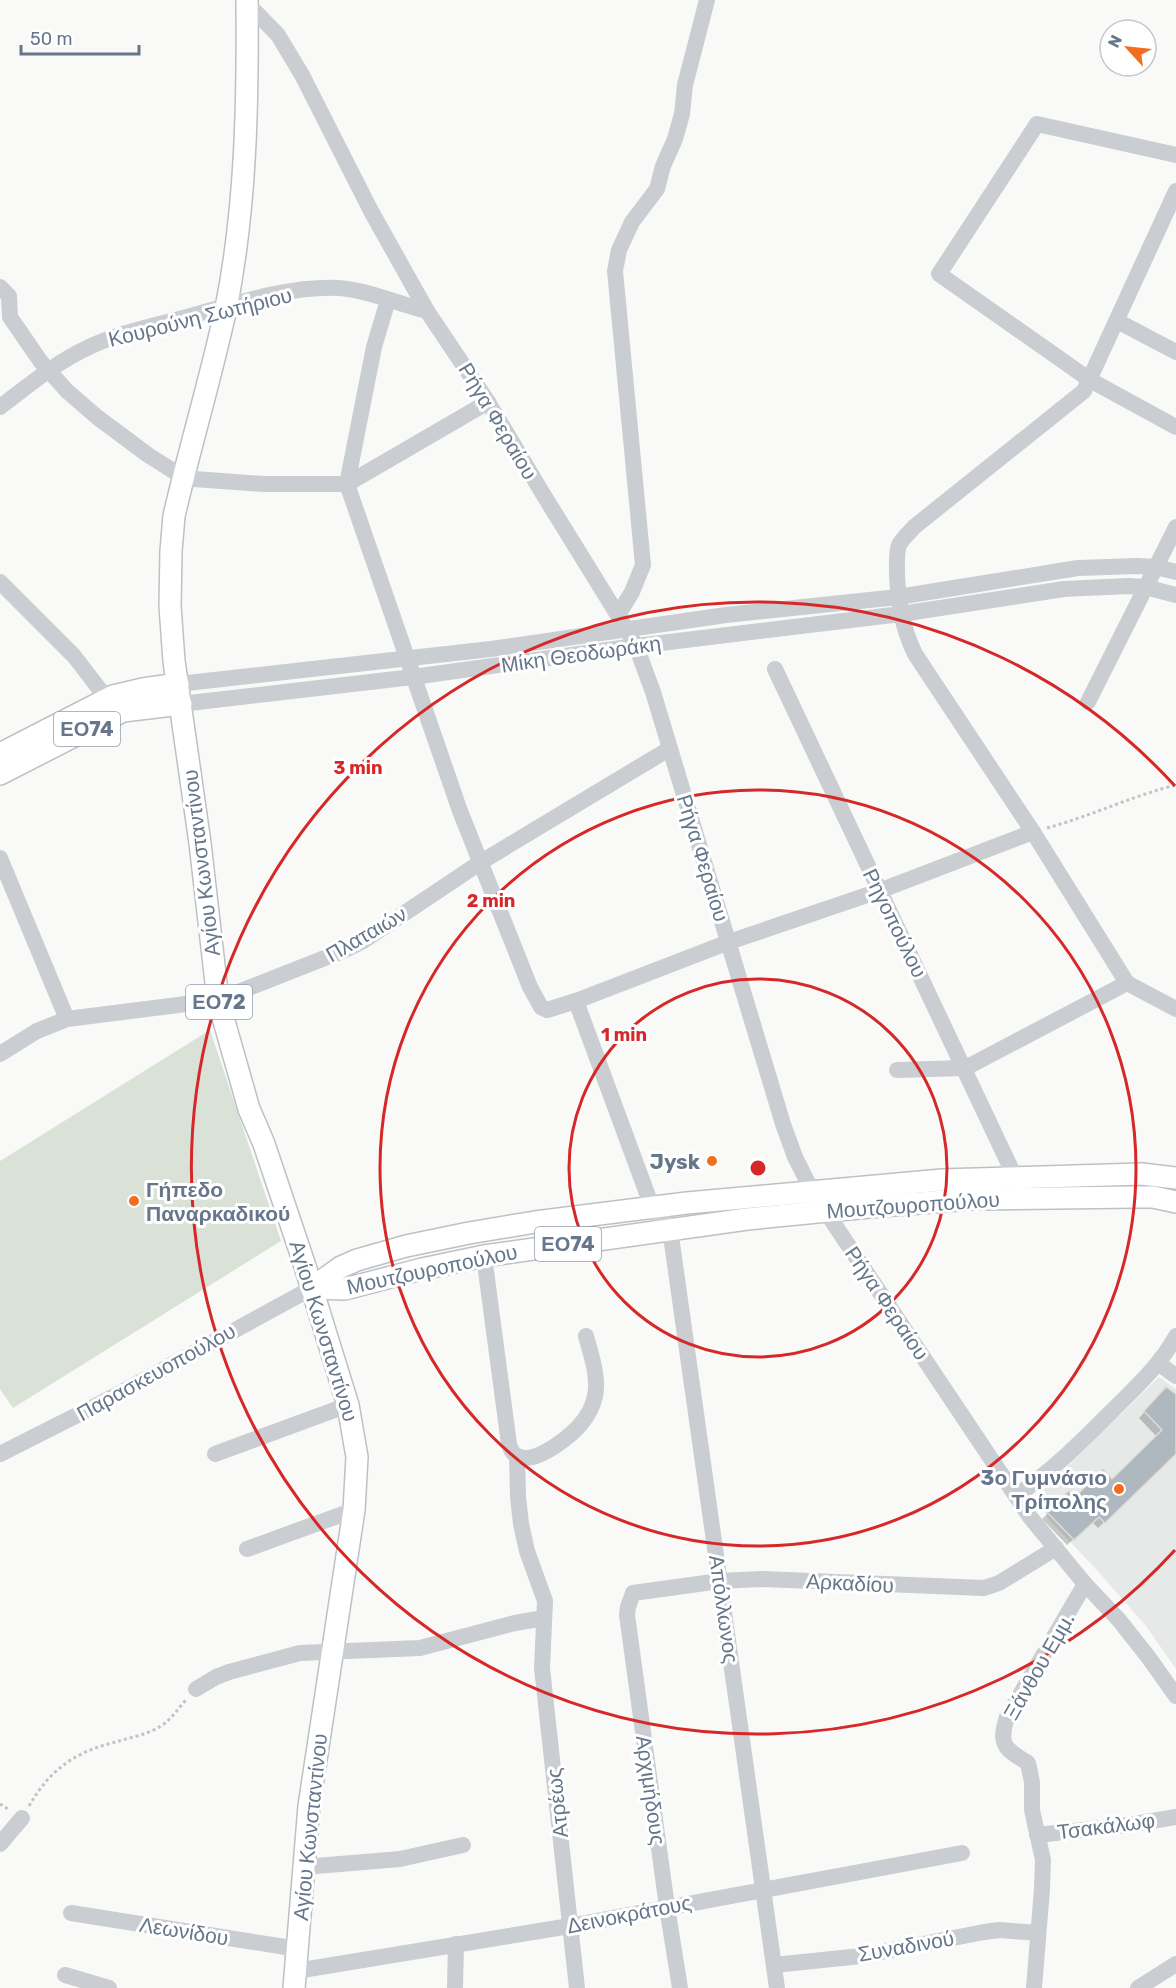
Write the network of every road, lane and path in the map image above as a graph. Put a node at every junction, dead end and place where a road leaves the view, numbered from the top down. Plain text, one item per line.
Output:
1 (707, 0) edge
2 (246, 1) edge
3 (1176, 155) edge
4 (1176, 191) edge
5 (0, 287) edge
6 (388, 300) junction
7 (226, 307) junction
8 (427, 311) junction
9 (1117, 321) junction
10 (1176, 352) edge
11 (48, 370) junction
12 (1090, 380) junction
13 (488, 402) junction
14 (0, 407) edge
15 (1176, 427) edge
16 (184, 476) junction
17 (347, 484) junction
18 (1176, 527) edge
19 (1156, 567) junction
20 (1176, 572) edge
21 (0, 582) edge
22 (1145, 587) junction
23 (1176, 595) edge
24 (899, 606) junction
25 (618, 615) junction
26 (627, 630) junction
27 (636, 646) junction
28 (407, 659) junction
29 (775, 669) dead end
30 (413, 677) junction
31 (180, 694) junction
32 (107, 699) junction
33 (1088, 702) dead end
34 (669, 749) junction
35 (0, 754) edge
36 (0, 774) edge
37 (1176, 785) edge
38 (1033, 832) junction
39 (0, 858) edge
40 (481, 862) junction
41 (879, 891) junction
42 (729, 942) junction
43 (1127, 982) junction
44 (218, 1000) junction
45 (576, 1001) junction
46 (1176, 1010) edge
47 (67, 1019) junction
48 (0, 1054) edge
49 (964, 1068) junction
50 (897, 1070) dead end
51 (1015, 1177) junction
52 (1176, 1178) edge
53 (812, 1191) junction
54 (1176, 1202) edge
55 (652, 1207) junction
56 (826, 1210) junction
57 (670, 1229) junction
58 (484, 1256) junction
59 (312, 1288) junction
60 (586, 1336) dead end
61 (1176, 1336) edge
62 (1158, 1363) junction
63 (1176, 1376) edge
64 (348, 1405) junction
65 (0, 1454) edge
66 (215, 1454) dead end
67 (518, 1456) junction
68 (1016, 1496) junction
69 (354, 1510) junction
70 (1056, 1548) junction
71 (247, 1549) dead end
72 (720, 1581) junction
73 (1085, 1584) junction
74 (633, 1593) joint
75 (544, 1618) junction
76 (332, 1651) junction
77 (196, 1689) joint
78 (1176, 1696) edge
79 (1176, 1817) edge
80 (22, 1818) joint
81 (1037, 1835) junction
82 (0, 1844) edge
83 (463, 1845) dead end
84 (962, 1853) dead end
85 (304, 1868) junction
86 (763, 1890) junction
87 (667, 1907) junction
88 (71, 1912) dead end
89 (570, 1926) junction
90 (1038, 1933) junction
91 (456, 1944) junction
92 (298, 1949) junction
93 (1176, 1964) edge
94 (774, 1965) junction
95 (65, 1975) dead end
96 (295, 1979) edge
97 (109, 1988) edge
98 (455, 1988) edge
99 (577, 1988) edge
100 (680, 1988) edge
101 (777, 1988) edge
102 (1034, 1988) edge
103 (1137, 1988) edge

1 - 25 street
2 - 7 main road, ΕΟ72
2 - 8 street, Ρήγα Φεραίου
3 - 12 street
4 - 9 street
5 - 11 street
6 - 7 street, Κουρούνη Σωτήριου
6 - 8 street, Κουρούνη Σωτήριου
6 - 17 street
7 - 11 street, Κουρούνη Σωτήριου
7 - 16 main road, ΕΟ72
8 - 13 street, Ρήγα Φεραίου
9 - 10 street
9 - 12 street
11 - 14 street, Κουρούνη Σωτήριου
11 - 16 street
12 - 15 street
12 - 24 street
13 - 17 street
13 - 25 street, Ρήγα Φεραίου
16 - 17 street
16 - 31 main road, ΕΟ72
17 - 28 street
18 - 19 street
19 - 20 street, Μίκη Θεοδωράκη
19 - 22 street
19 - 24 street, Μίκη Θεοδωράκη
21 - 32 street
22 - 23 street, Μίκη Θεοδωράκη
22 - 24 street, Μίκη Θεοδωράκη
22 - 33 street
24 - 26 street, Μίκη Θεοδωράκη
24 - 27 street, Μίκη Θεοδωράκη
24 - 38 street
25 - 26 street, Ρήγα Φεραίου
26 - 27 street, Ρήγα Φεραίου
26 - 28 street, Μίκη Θεοδωράκη
27 - 30 street, Μίκη Θεοδωράκη
27 - 34 street, Ρήγα Φεραίου
28 - 30 street
28 - 31 street, Μίκη Θεοδωράκη
29 - 41 street, Ρηγοπούλου
30 - 31 street, Μίκη Θεοδωράκη
30 - 40 street
31 - 32 main road, Μίκη Θεοδωράκη / ΕΟ74
31 - 36 main road, Μίκη Θεοδωράκη / ΕΟ74
31 - 44 main road, Αγίου Κωνσταντίνου / ΕΟ72
32 - 35 main road, Μίκη Θεοδωράκη / ΕΟ74
34 - 40 street, Πλαταιών
34 - 42 street, Ρήγα Φεραίου
37 - 38 path
38 - 41 street
38 - 43 street
39 - 47 street
40 - 44 street, Πλαταιών
40 - 45 street
41 - 42 street
41 - 49 street, Ρηγοπούλου
42 - 45 street
42 - 53 street, Ρήγα Φεραίου
43 - 46 street
43 - 49 street
44 - 47 street, Πλαταιών
44 - 59 main road, Αγίου Κωνσταντίνου / ΕΟ72
45 - 55 street
47 - 48 street, Πλαταιών
49 - 50 street
49 - 51 street, Ρηγοπούλου
51 - 52 main road, Μουτζουροπούλου / ΕΟ74
51 - 53 main road, Μουτζουροπούλου / ΕΟ74
53 - 55 main road, Μουτζουροπούλου / ΕΟ74
53 - 56 street, Ρήγα Φεραίου
54 - 56 main road, Μουτζουροπούλου / ΕΟ74
55 - 57 street
55 - 59 main road, Μουτζουροπούλου / ΕΟ74
56 - 57 main road, Μουτζουροπούλου / ΕΟ74
56 - 68 street, Ρήγα Φεραίου
57 - 58 main road, Μουτζουροπούλου / ΕΟ74
57 - 72 street, Απόλλωνος
58 - 59 main road, Μουτζουροπούλου / ΕΟ74
58 - 67 street
59 - 64 main road, Αγίου Κωνσταντίνου
59 - 65 street, Παρασκευοπούλου
60 - 67 street
61 - 62 street
62 - 63 street
62 - 68 street
64 - 66 street
64 - 69 main road, Αγίου Κωνσταντίνου
67 - 75 street, Ατρέως
68 - 70 street, Ρήγα Φεραίου
69 - 71 street
69 - 76 main road, Αγίου Κωνσταντίνου
70 - 72 street, Αρκαδίου
70 - 73 street, Ρήγα Φεραίου
72 - 74 street, Αρκαδίου
72 - 86 street, Απόλλωνος
73 - 78 street, Ρήγα Φεραίου
73 - 81 street, Ξάνθου Εμμ.
74 - 87 street, Αρχιμήδους
75 - 76 street
75 - 89 street, Ατρέως
76 - 77 street
76 - 85 main road, Αγίου Κωνσταντίνου
77 - 80 path
79 - 81 street, Τσακάλωφ
80 - 82 street
81 - 90 street, Ξάνθου Εμμ.
83 - 85 street
84 - 86 street, Δεινοκράτους
85 - 92 main road, Αγίου Κωνσταντίνου
86 - 87 street, Δεινοκράτους
86 - 94 street, Απόλλωνος
87 - 89 street, Δεινοκράτους
87 - 100 street, Αρχιμήδους
88 - 92 street, Λεωνίδου
89 - 91 street, Δεινοκράτους
89 - 99 street, Ατρέως
90 - 94 street, Συναδινού
90 - 102 street, Ξάνθου Εμμ.
91 - 96 street, Δεινοκράτους
91 - 98 street
92 - 96 main road, Αγίου Κωνσταντίνου
93 - 103 street
94 - 101 street, Απόλλωνος
95 - 97 street

